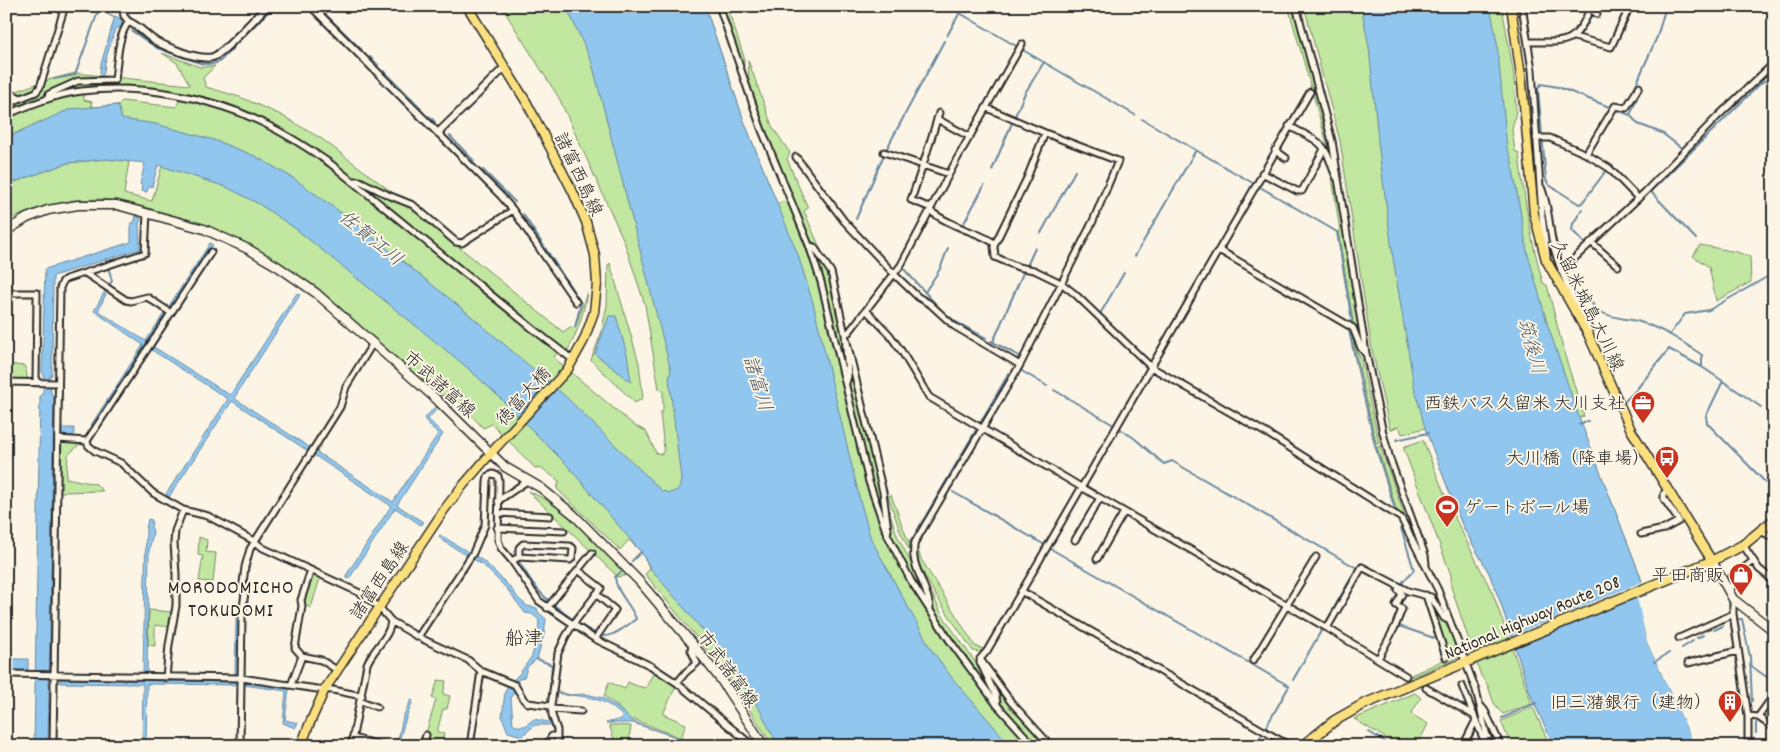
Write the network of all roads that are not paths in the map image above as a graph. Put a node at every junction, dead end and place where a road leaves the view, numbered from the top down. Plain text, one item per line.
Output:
1 (65, 6) edge
2 (122, 6) edge
3 (267, 6) edge
4 (311, 6) edge
5 (467, 6) edge
6 (719, 6) edge
7 (1296, 6) edge
8 (1511, 6) edge
9 (1522, 6) edge
10 (1630, 6) edge
11 (1590, 8) edge
12 (1597, 14) dead end
13 (129, 22) junction
14 (1574, 37) junction
15 (1528, 42) junction
16 (1022, 44) dead end
17 (1774, 63) edge
18 (505, 67) junction
19 (1638, 87) dead end
20 (6, 92) edge
21 (1310, 92) dead end
22 (21, 98) junction
23 (47, 99) junction
24 (6, 104) edge
25 (987, 108) junction
26 (6, 115) edge
27 (1289, 126) junction
28 (1046, 133) junction
29 (438, 134) junction
30 (970, 137) junction
31 (1536, 138) junction
32 (1324, 149) junction
33 (1275, 150) junction
34 (884, 152) dead end
35 (1586, 154) junction
36 (796, 157) dead end
37 (1286, 158) dead end
38 (923, 166) junction
39 (1262, 172) junction
40 (949, 174) junction
41 (1338, 180) junction
42 (352, 181) junction
43 (1541, 186) junction
44 (1638, 198) junction
45 (514, 210) junction
46 (930, 210) junction
47 (147, 213) junction
48 (6, 230) edge
49 (1591, 242) junction
50 (995, 244) junction
51 (809, 245) junction
52 (1219, 250) junction
53 (211, 252) dead end
54 (1546, 260) junction
55 (1618, 266) dead end
56 (6, 270) edge
57 (1561, 271) junction
58 (85, 273) junction
59 (894, 274) junction
60 (1061, 283) junction
61 (8, 293) edge
62 (576, 302) dead end
63 (866, 310) junction
64 (169, 312) junction
65 (845, 334) junction
66 (1588, 334) junction
67 (373, 343) junction
68 (1366, 353) junction
69 (573, 360) junction
70 (1020, 365) junction
71 (1150, 367) junction
72 (568, 369) joint
73 (6, 382) edge
74 (38, 383) junction
75 (55, 383) junction
76 (846, 386) junction
77 (982, 429) junction
78 (58, 439) junction
79 (87, 441) junction
80 (500, 443) joint
81 (491, 452) junction
82 (527, 481) junction
83 (1081, 487) junction
84 (1668, 487) junction
85 (1100, 498) junction
86 (498, 501) junction
87 (183, 510) junction
88 (1124, 512) junction
89 (498, 513) junction
90 (550, 516) dead end
91 (1774, 520) edge
92 (497, 528) junction
93 (1762, 530) junction
94 (564, 531) dead end
95 (887, 534) junction
96 (1642, 534) dead end
97 (1774, 538) edge
98 (1075, 540) dead end
99 (254, 541) junction
100 (1743, 545) junction
101 (592, 552) dead end
102 (519, 557) junction
103 (1316, 557) dead end
104 (1097, 559) dead end
105 (1712, 561) junction
106 (1753, 561) junction
107 (512, 562) junction
108 (1426, 567) junction
109 (311, 570) junction
110 (578, 570) junction
111 (1774, 581) edge
112 (1399, 586) junction
113 (1728, 590) junction
114 (1021, 591) junction
115 (596, 594) junction
116 (1426, 595) junction
117 (1733, 599) junction
118 (550, 604) junction
119 (1287, 605) junction
120 (379, 607) junction
121 (930, 610) junction
122 (1732, 614) junction
123 (391, 621) junction
124 (1450, 622) junction
125 (575, 623) junction
126 (1327, 628) junction
127 (1774, 631) edge
128 (598, 636) junction
129 (418, 637) junction
130 (1679, 638) dead end
131 (692, 644) junction
132 (1738, 650) junction
133 (302, 656) junction
134 (1446, 657) dead end
135 (980, 659) junction
136 (1378, 659) junction
137 (1253, 661) dead end
138 (1468, 661) junction
139 (1688, 663) dead end
140 (337, 670) junction
141 (481, 671) junction
142 (6, 674) edge
143 (52, 675) junction
144 (1406, 676) dead end
145 (166, 678) junction
146 (241, 678) junction
147 (677, 683) junction
148 (291, 686) junction
149 (1462, 686) dead end
150 (1426, 688) dead end
151 (325, 689) junction
152 (1774, 695) edge
153 (361, 699) junction
154 (997, 705) junction
155 (1480, 706) junction
156 (377, 707) dead end
157 (551, 707) junction
158 (581, 711) dead end
159 (1748, 716) junction
160 (1758, 717) junction
161 (1475, 718) junction
162 (1774, 728) edge
163 (426, 735) dead end
164 (557, 736) junction
165 (353, 738) junction
166 (1491, 745) edge
167 (53, 746) edge
168 (240, 746) edge
169 (301, 746) edge
170 (351, 746) edge
171 (384, 746) edge
172 (423, 746) edge
173 (470, 746) edge
174 (545, 746) edge
175 (560, 746) edge
176 (753, 746) edge
177 (764, 746) edge
178 (1034, 746) edge
179 (1050, 746) edge
180 (1290, 746) edge
181 (1303, 746) edge
182 (1462, 746) edge
183 (1501, 746) edge
184 (1748, 746) edge

1 - 22 street
2 - 13 street
3 - 13 street
4 - 29 street
5 - 18 main road, 諸富西島線
6 - 51 street
7 - 41 street
8 - 54 main road, 久留米城島大川線
9 - 15 street
10 - 14 street
11 - 12 street
11 - 14 street
13 - 23 street
14 - 15 street
15 - 31 street
16 - 25 street
17 - 44 street
18 - 29 street
18 - 69 main road, 諸富西島線
19 - 35 street
20 - 22 street
21 - 27 street
22 - 24 street
23 - 26 street
23 - 42 street
25 - 28 street
25 - 30 street
27 - 32 street
27 - 33 street
28 - 50 street
28 - 60 street
29 - 45 street
30 - 38 street
30 - 40 street
31 - 35 street
31 - 43 street
32 - 39 street
32 - 41 street
33 - 37 street
33 - 39 street
34 - 38 street
35 - 44 street
36 - 59 street
38 - 40 street
38 - 46 street
39 - 52 street
40 - 46 street
41 - 68 street
42 - 45 street
42 - 69 street
43 - 54 street
43 - 57 street
44 - 49 street
45 - 62 street
46 - 50 street
46 - 59 street
47 - 48 main road, 市武諸富線
47 - 58 street
47 - 67 main road, 市武諸富線
49 - 55 street
49 - 57 street
50 - 60 street
51 - 65 street
51 - 76 street
52 - 68 street
52 - 71 street
53 - 64 street
54 - 66 main road, 久留米城島大川線
56 - 61 street
57 - 66 street
58 - 64 street
58 - 75 street
59 - 63 street
59 - 70 street
60 - 70 street
60 - 71 street
61 - 74 street
63 - 65 street
63 - 77 street
64 - 79 street
65 - 76 street
65 - 95 street
66 - 84 main road, 久留米城島大川線
67 - 81 main road, 市武諸富線
67 - 99 street
68 - 108 street
69 - 72 main road, 諸富西島線
70 - 77 street
71 - 83 street
71 - 108 street
72 - 80 main road, 徳富大橋
73 - 74 street
74 - 75 street
75 - 78 street
76 - 95 street
77 - 83 street
77 - 121 street
78 - 79 street
78 - 143 street
79 - 87 street
80 - 81 main road, 諸富西島線
81 - 82 main road, 市武諸富線
81 - 120 main road, 諸富西島線
82 - 86 street
82 - 131 main road, 市武諸富線
83 - 85 street
83 - 114 street
84 - 96 street
84 - 105 main road, 久留米城島大川線
85 - 88 street
85 - 98 street
86 - 89 street
86 - 129 street
87 - 99 street
87 - 145 street
88 - 104 street
88 - 119 street
89 - 90 street
89 - 92 street
91 - 93 highway, National Highway Route 208
92 - 94 street
92 - 107 street
93 - 97 street
93 - 100 highway, National Highway Route 208
95 - 121 street
99 - 109 street
99 - 146 street
100 - 105 highway, National Highway Route 208
100 - 106 street
101 - 110 street
102 - 102 street
102 - 107 street
103 - 119 street
105 - 113 main road
105 - 138 highway, National Highway Route 208
106 - 111 street
106 - 113 street
107 - 118 street
108 - 124 street
109 - 120 street
109 - 133 street
110 - 115 street
110 - 118 street
112 - 116 street
112 - 126 street
112 - 136 street
113 - 117 main road
114 - 135 street
114 - 180 street
115 - 125 street
115 - 128 street
116 - 124 street
116 - 134 street
117 - 122 street
117 - 127 main road
118 - 125 street
119 - 126 street
119 - 137 street
120 - 123 street
120 - 140 main road, 諸富西島線
121 - 154 street
122 - 130 street
122 - 132 street
123 - 129 street
123 - 153 street
124 - 138 street
125 - 128 street
125 - 157 street
126 - 136 street
128 - 147 street
129 - 141 street
131 - 147 street
131 - 177 main road, 市武諸富線
132 - 139 street
132 - 159 street
133 - 140 street
133 - 148 street
135 - 154 street
135 - 179 street
136 - 144 street
138 - 155 street
138 - 181 highway, National Highway Route 208
140 - 151 main road, 諸富西島線
141 - 157 street
141 - 173 street
142 - 143 street
143 - 145 street
143 - 167 street
145 - 146 street
146 - 148 street
146 - 168 street
147 - 176 street
148 - 151 street
149 - 161 street
150 - 161 street
151 - 153 street
151 - 169 main road, 諸富西島線
152 - 160 street
153 - 156 street
153 - 165 street
154 - 178 street
155 - 166 street
155 - 183 street
157 - 158 street
157 - 164 street
159 - 160 street
159 - 184 street
160 - 162 street
161 - 166 street
161 - 182 street
163 - 172 street
164 - 174 street
164 - 175 street
165 - 170 street
165 - 171 street

